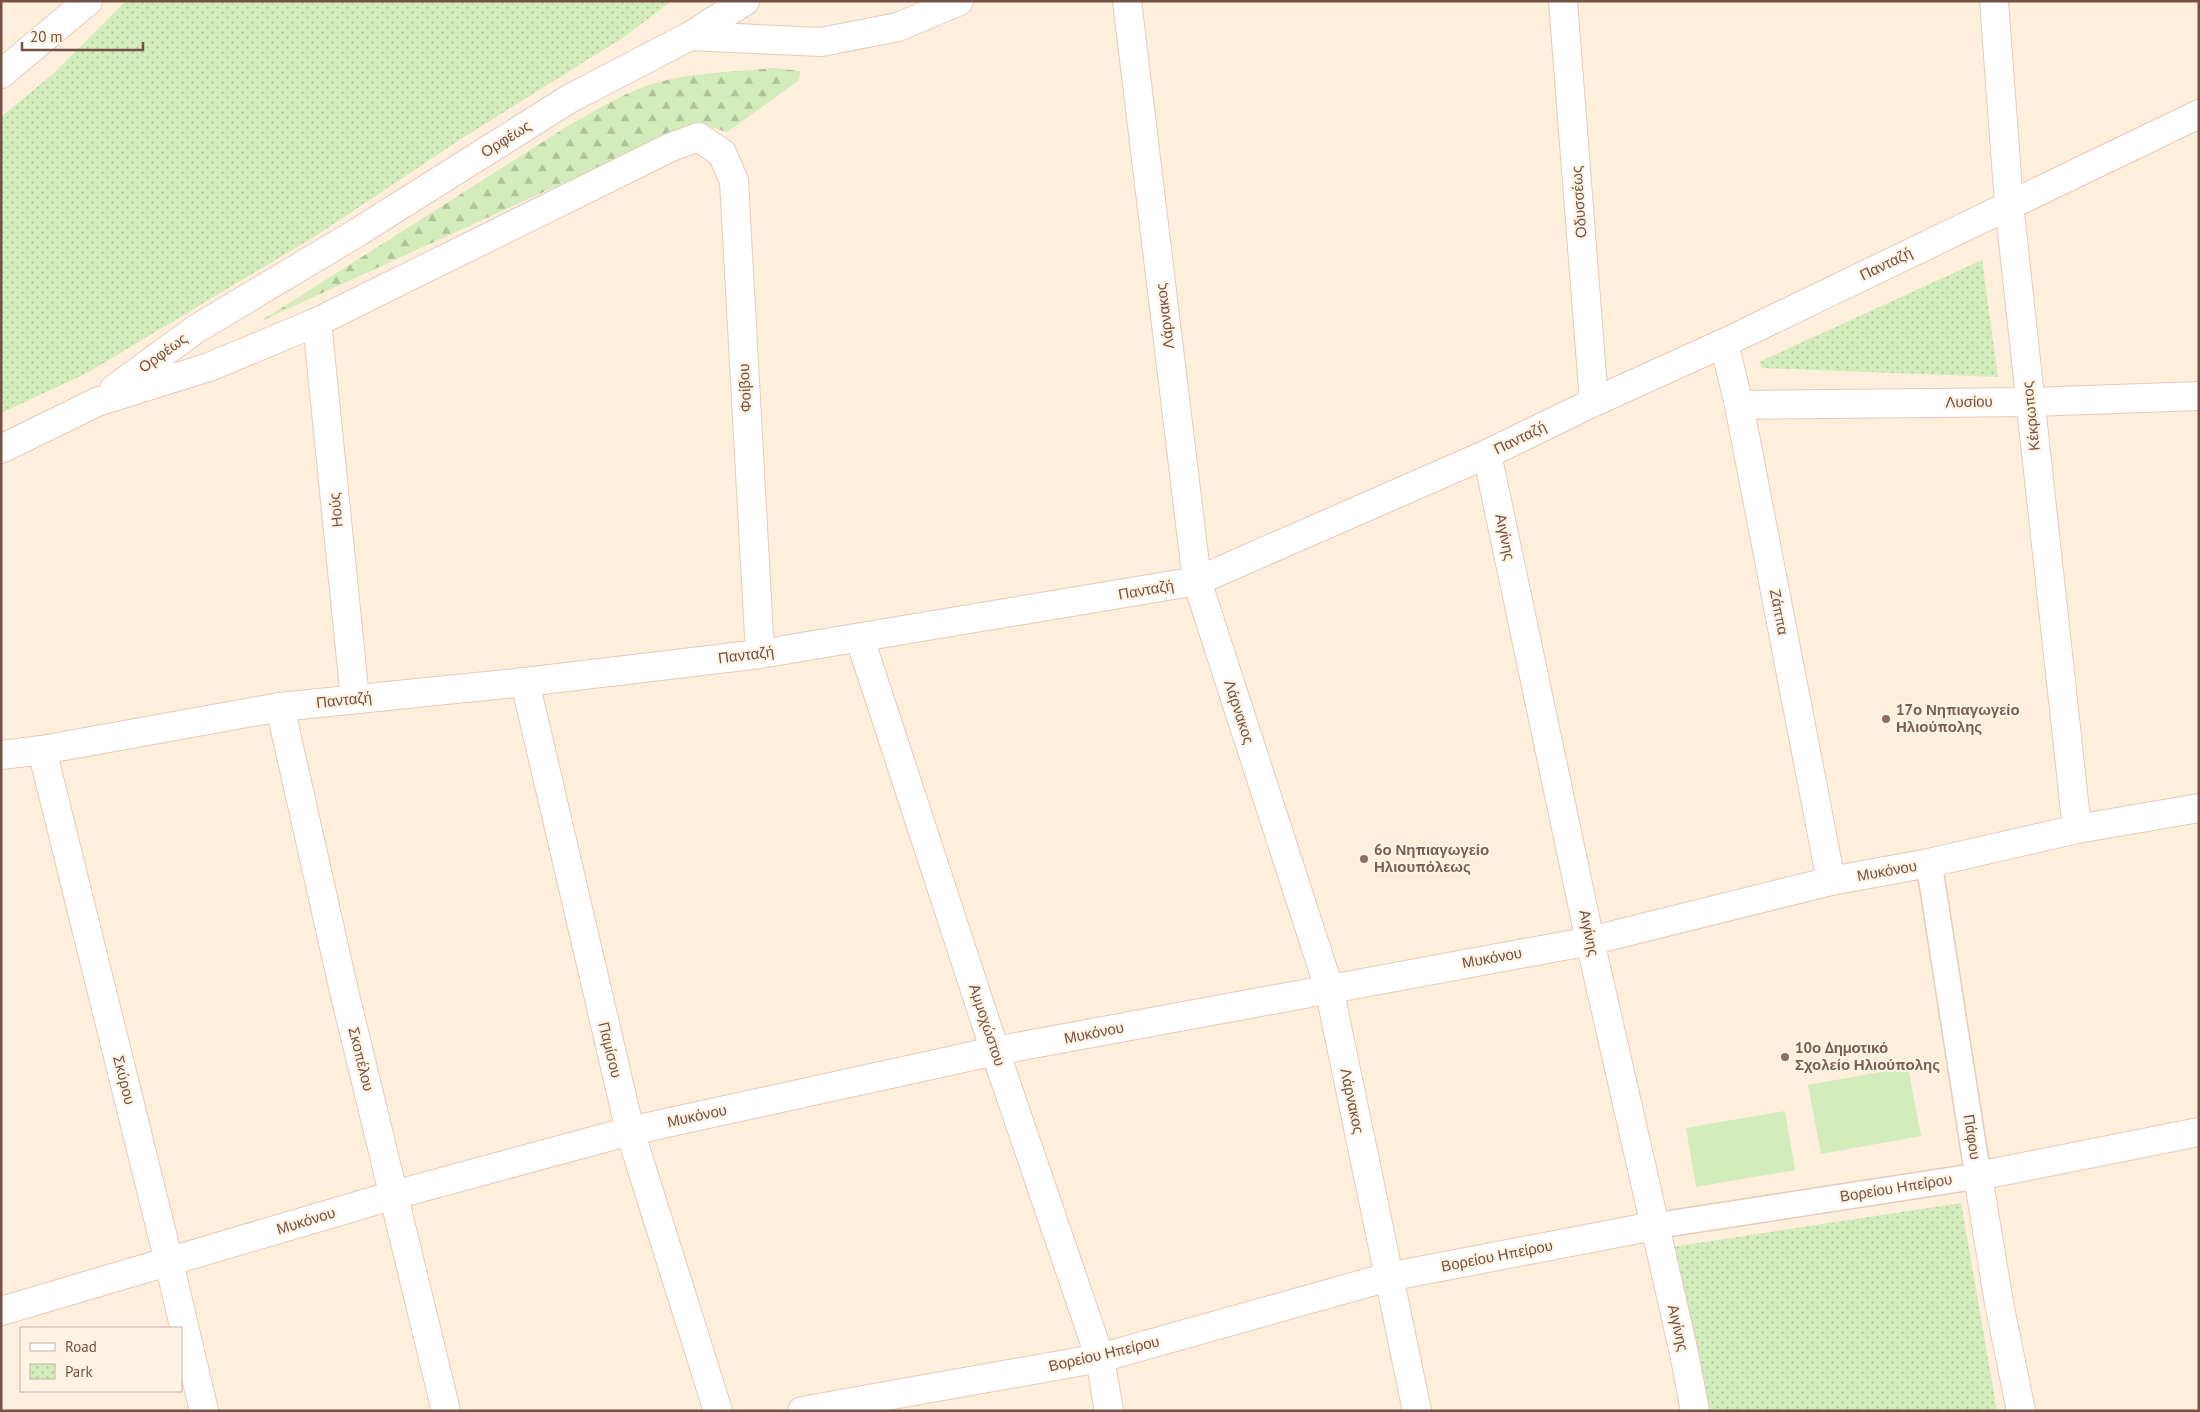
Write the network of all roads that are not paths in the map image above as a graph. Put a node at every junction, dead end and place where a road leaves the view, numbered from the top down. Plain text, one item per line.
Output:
1 (88, 1) edge
2 (745, 1) edge
3 (959, 1) edge
4 (1127, 1) edge
5 (1563, 1) edge
6 (1994, 1) edge
7 (690, 36) junction
8 (1, 74) edge
9 (2199, 114) edge
10 (698, 137) joint
11 (2009, 204) junction
12 (316, 322) junction
13 (1724, 343) junction
14 (2199, 396) edge
15 (97, 402) junction
16 (1594, 402) junction
17 (2030, 402) junction
18 (1739, 405) junction
19 (1, 449) edge
20 (1487, 454) junction
21 (1197, 581) junction
22 (860, 639) junction
23 (760, 654) junction
24 (525, 682) junction
25 (356, 698) junction
26 (280, 707) junction
27 (42, 750) junction
28 (1, 755) edge
29 (2199, 808) edge
30 (2077, 829) junction
31 (1929, 863) junction
32 (1831, 881) junction
33 (1590, 941) junction
34 (1329, 988) junction
35 (995, 1051) junction
36 (630, 1131) junction
37 (2199, 1132) edge
38 (1978, 1176) junction
39 (394, 1195) junction
40 (1654, 1226) junction
41 (169, 1262) junction
42 (1388, 1277) junction
43 (1, 1311) edge
44 (1100, 1358) junction
45 (204, 1411) edge
46 (446, 1411) edge
47 (718, 1411) edge
48 (802, 1411) edge
49 (1109, 1411) edge
50 (1417, 1411) edge
51 (1695, 1411) edge
52 (2021, 1411) edge

1 - 8 street
2 - 7 street
3 - 7 street, Ορφέως
4 - 21 street, Λάρνακος
5 - 16 street, Οδυσσέως
6 - 11 street, Κέκρωπος
7 - 15 street, Ορφέως
9 - 11 street, Πανταζή
10 - 12 street, Ορφέως
10 - 23 street, Φοίβου
11 - 13 street, Πανταζή
11 - 17 street, Κέκρωπος
12 - 15 street, Ορφέως
12 - 25 street, Ηούς
13 - 16 street, Πανταζή
13 - 18 street, Ζάππα
14 - 17 street, Λυσίου
15 - 19 street, Ορφέως
16 - 20 street, Πανταζή
17 - 18 street, Λυσίου
17 - 30 street, Κέκρωπος
18 - 32 street, Ζάππα
20 - 21 street, Πανταζή
20 - 33 street, Αιγίνης
21 - 22 street, Πανταζή
21 - 34 street, Λάρνακος
22 - 23 street, Πανταζή
22 - 35 street, Αμμοχώστου
23 - 24 street, Πανταζή
24 - 25 street, Πανταζή
24 - 36 street, Παμίσου
25 - 26 street, Πανταζή
26 - 27 street, Πανταζή
26 - 39 street, Σκοπέλου
27 - 28 street, Πανταζή
27 - 41 street, Σκύρου
29 - 30 street, Μυκόνου
30 - 31 street, Μυκόνου
31 - 32 street, Μυκόνου
31 - 38 street, Πάφου
32 - 33 street, Μυκόνου
33 - 34 street, Μυκόνου
33 - 40 street, Αιγίνης
34 - 35 street, Μυκόνου
34 - 42 street, Λάρνακος
35 - 36 street, Μυκόνου
35 - 44 street, Αμμοχώστου
36 - 39 street, Μυκόνου
36 - 47 street, Παμίσου
37 - 38 street, Βορείου Ηπείρου
38 - 40 street, Βορείου Ηπείρου
38 - 52 street, Πάφου
39 - 41 street, Μυκόνου
39 - 46 street, Σκοπέλου
40 - 42 street, Βορείου Ηπείρου
40 - 51 street, Αιγίνης
41 - 43 street, Μυκόνου
41 - 45 street, Σκύρου
42 - 44 street, Βορείου Ηπείρου
42 - 50 street, Λάρνακος
44 - 48 street, Βορείου Ηπείρου
44 - 49 street, Αμμοχώστου

